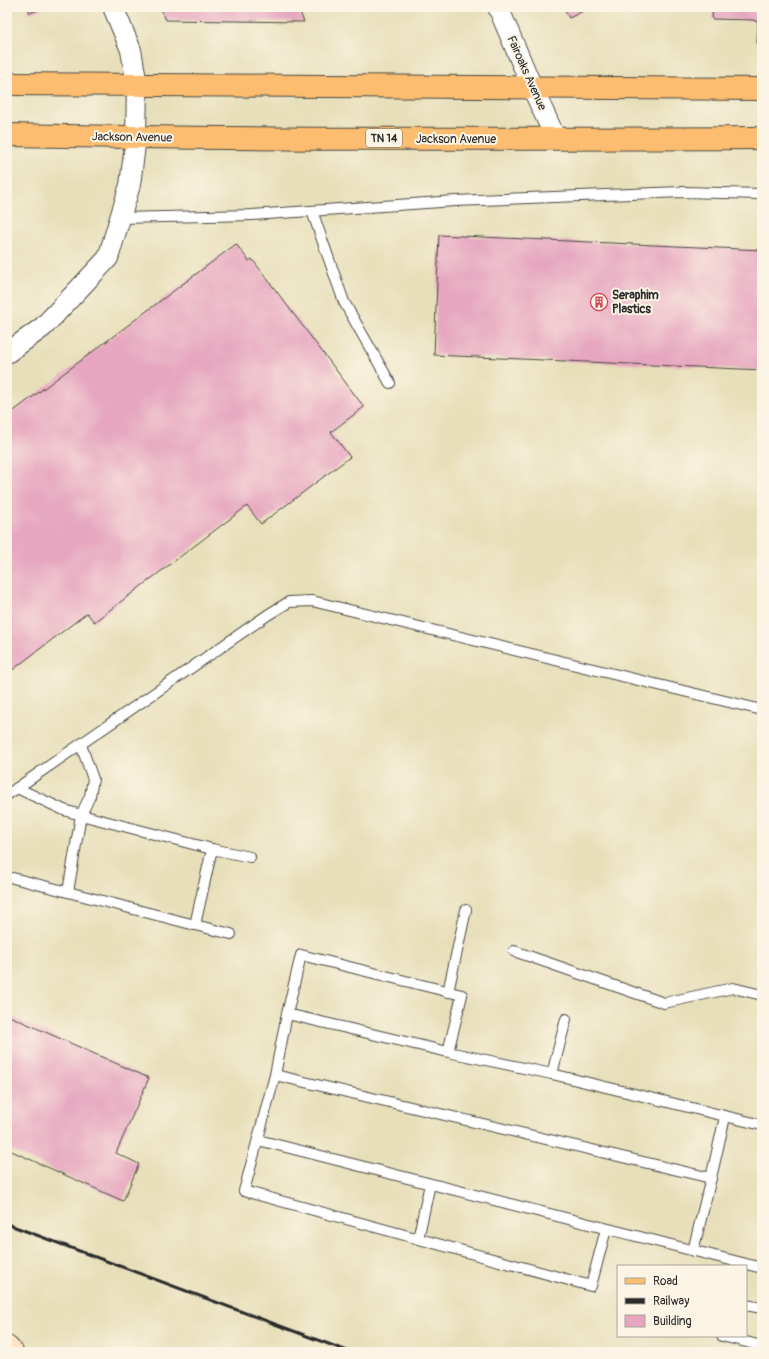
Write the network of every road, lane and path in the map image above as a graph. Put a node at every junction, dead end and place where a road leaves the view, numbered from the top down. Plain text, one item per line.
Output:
1 (113, 7) edge
2 (498, 7) edge
3 (7, 84) edge
4 (137, 85) junction
5 (532, 87) junction
6 (762, 89) edge
7 (7, 135) edge
8 (136, 137) junction
9 (762, 138) edge
10 (556, 139) junction
11 (762, 194) edge
12 (312, 211) junction
13 (120, 218) junction
14 (7, 353) edge
15 (390, 383) dead end
16 (762, 710) edge
17 (81, 745) junction
18 (18, 788) junction
19 (7, 795) edge
20 (81, 815) junction
21 (212, 849) junction
22 (250, 857) dead end
23 (13, 878) dead end
24 (68, 892) junction
25 (466, 910) dead end
26 (195, 925) junction
27 (231, 934) dead end
28 (514, 951) dead end
29 (448, 992) junction
30 (762, 995) edge
31 (287, 1014) junction
32 (566, 1019) dead end
33 (448, 1052) junction
34 (552, 1074) junction
35 (275, 1075) junction
36 (726, 1117) junction
37 (762, 1125) edge
38 (258, 1140) junction
39 (711, 1178) junction
40 (430, 1184) junction
41 (606, 1228) junction
42 (418, 1239) junction
43 (693, 1251) junction
44 (762, 1268) edge
45 (747, 1304) edge
46 (762, 1308) edge
47 (726, 1337) edge
48 (762, 1346) edge
49 (7, 1347) edge
50 (12, 1352) edge

1 - 4 street
2 - 5 street, Fairoaks Avenue
3 - 4 main road
4 - 5 main road
4 - 8 street
5 - 6 main road
5 - 10 street, Fairoaks Avenue
7 - 8 main road, Jackson Avenue / TN 14
8 - 10 main road, Jackson Avenue / TN 14
8 - 13 street
9 - 10 main road, Jackson Avenue / TN 14
11 - 12 lane
12 - 13 lane
12 - 15 lane
13 - 14 street
16 - 17 lane
17 - 18 lane
17 - 20 lane
18 - 19 lane
18 - 20 lane
20 - 21 lane
20 - 24 lane
21 - 22 lane
21 - 26 lane
23 - 24 lane
24 - 26 lane
25 - 29 lane
26 - 27 lane
28 - 30 lane
29 - 31 lane
29 - 33 lane
31 - 33 lane
31 - 35 lane
32 - 34 lane
33 - 34 lane
34 - 36 lane
35 - 38 lane
35 - 39 lane
36 - 37 lane
36 - 39 lane
38 - 40 lane
38 - 42 lane
39 - 43 lane
40 - 41 lane
40 - 42 lane
41 - 42 lane
41 - 43 lane
43 - 44 lane
45 - 46 lane
47 - 48 lane
49 - 50 main road

